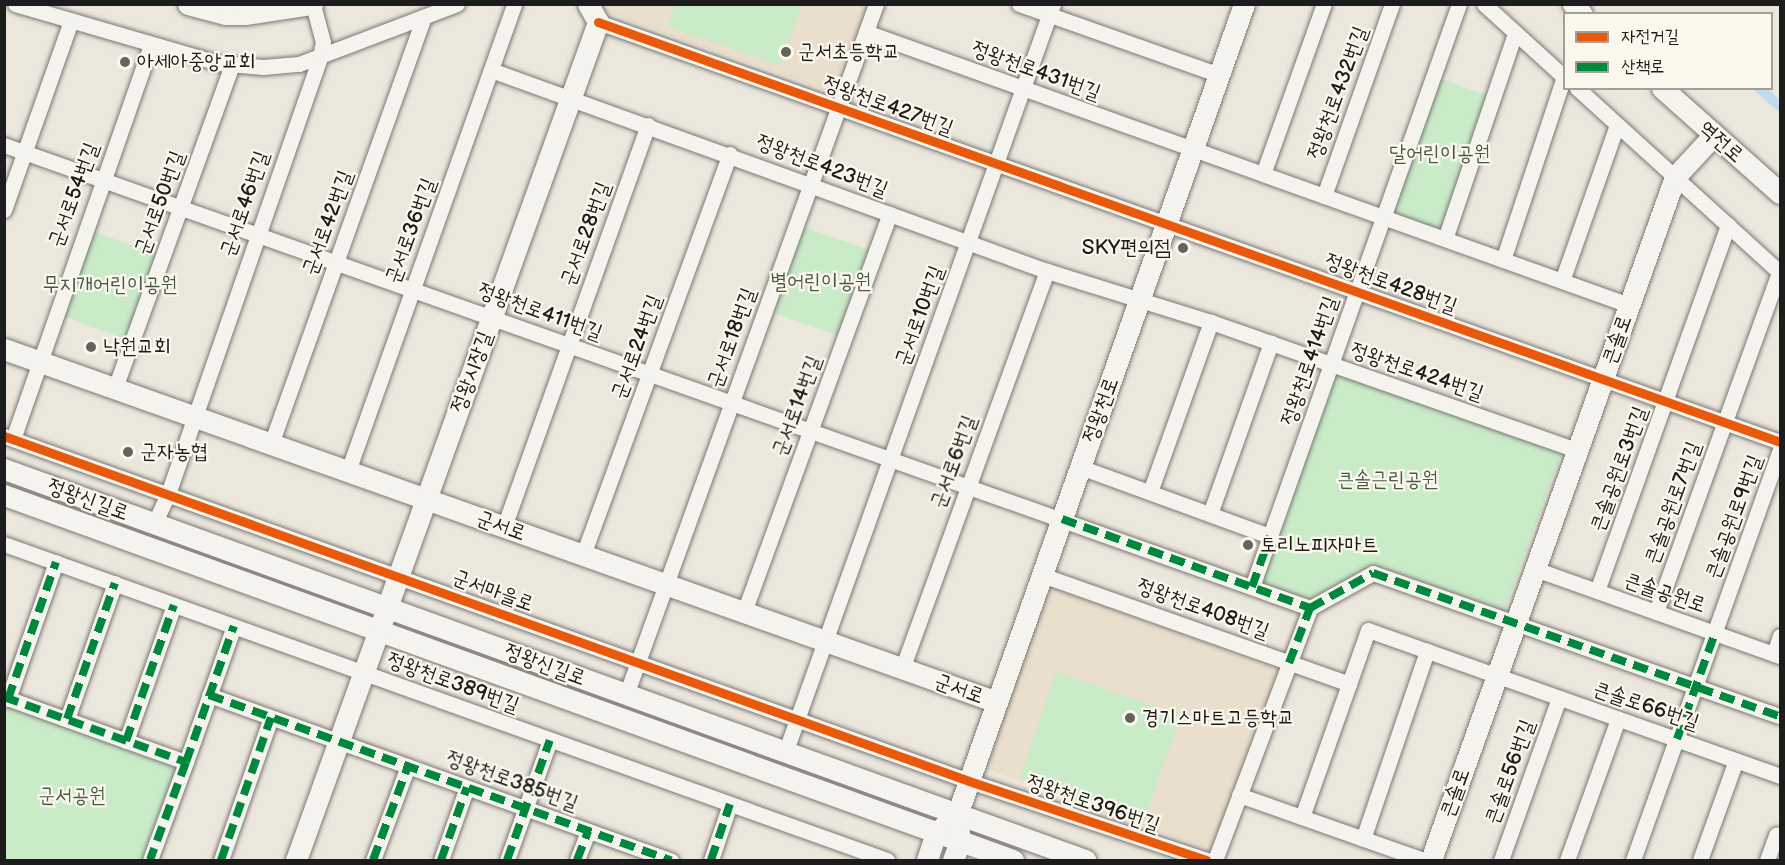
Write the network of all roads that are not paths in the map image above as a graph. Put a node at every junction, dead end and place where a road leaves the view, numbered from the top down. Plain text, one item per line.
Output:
1 (15, 4) edge
2 (188, 4) edge
3 (251, 4) edge
4 (268, 4) edge
5 (312, 4) edge
6 (457, 4) edge
7 (514, 4) edge
8 (876, 4) edge
9 (1019, 4) edge
10 (1244, 4) edge
11 (1324, 4) edge
12 (1392, 4) edge
13 (1459, 4) edge
14 (1484, 4) edge
15 (1051, 10) edge
16 (593, 13) edge
17 (424, 17) junction
18 (71, 21) junction
19 (866, 32) junction
20 (1515, 33) junction
21 (151, 44) junction
22 (320, 57) junction
23 (232, 65) junction
24 (491, 70) junction
25 (1219, 75) junction
26 (1563, 76) edge
27 (1563, 80) edge
28 (1023, 88) junction
29 (1579, 90) edge
30 (1664, 90) edge
31 (570, 98) junction
32 (838, 107) junction
33 (648, 125) junction
34 (1617, 125) junction
35 (1713, 136) junction
36 (4, 145) edge
37 (1193, 149) junction
38 (25, 152) junction
39 (730, 154) junction
40 (996, 163) junction
41 (1263, 174) junction
42 (1675, 177) junction
43 (102, 179) junction
44 (810, 185) junction
45 (1780, 193) edge
46 (1324, 196) junction
47 (181, 207) junction
48 (4, 210) edge
49 (890, 214) junction
50 (1383, 217) junction
51 (1167, 224) junction
52 (1728, 225) junction
53 (257, 234) junction
54 (1445, 239) junction
55 (969, 243) junction
56 (1503, 260) junction
57 (336, 262) junction
58 (1047, 271) junction
59 (1780, 272) edge
60 (1562, 281) junction
61 (413, 289) junction
62 (1357, 291) junction
63 (1139, 302) junction
64 (1629, 305) junction
65 (491, 317) junction
66 (1211, 322) junction
67 (1271, 343) junction
68 (569, 345) junction
69 (4, 349) edge
70 (37, 361) junction
71 (1331, 364) junction
72 (649, 373) junction
73 (1603, 378) junction
74 (115, 388) junction
75 (1665, 401) junction
76 (732, 402) junction
77 (192, 416) junction
78 (1725, 422) junction
79 (810, 430) junction
80 (9, 437) edge
81 (1780, 442) edge
82 (271, 444) junction
83 (1780, 449) edge
84 (1577, 450) junction
85 (891, 459) junction
86 (1080, 467) junction
87 (4, 470) edge
88 (348, 471) junction
89 (968, 486) junction
90 (1150, 492) junction
91 (168, 494) junction
92 (4, 495) edge
93 (426, 499) junction
94 (1210, 514) junction
95 (1062, 519) junction
96 (154, 524) junction
97 (504, 527) junction
98 (1270, 536) junction
99 (4, 544) edge
100 (583, 555) junction
101 (56, 562) junction
102 (1535, 569) junction
103 (1042, 575) junction
104 (398, 576) junction
105 (115, 584) junction
106 (666, 584) junction
107 (1252, 587) junction
108 (1597, 591) junction
109 (174, 605) junction
110 (387, 608) junction
111 (1310, 608) junction
112 (744, 612) junction
113 (1656, 612) junction
114 (1515, 623) junction
115 (234, 626) junction
116 (379, 631) junction
117 (1715, 633) junction
118 (1780, 636) edge
119 (825, 641) junction
120 (1427, 651) junction
121 (1777, 655) edge
122 (640, 663) junction
123 (1289, 663) junction
124 (902, 669) junction
125 (364, 673) junction
126 (1497, 676) junction
127 (1349, 684) junction
128 (1695, 687) junction
129 (209, 695) junction
130 (626, 695) junction
131 (6, 698) edge
132 (1559, 698) junction
133 (997, 702) junction
134 (1780, 716) edge
135 (271, 717) junction
136 (1618, 718) junction
137 (67, 719) junction
138 (798, 719) junction
139 (1677, 739) junction
140 (550, 740) junction
141 (126, 741) junction
142 (339, 741) junction
143 (785, 753) junction
144 (1736, 760) junction
145 (186, 762) junction
146 (408, 766) junction
147 (1780, 776) edge
148 (969, 781) junction
149 (467, 788) junction
150 (1239, 795) junction
151 (730, 804) junction
152 (525, 808) junction
153 (957, 815) junction
154 (1302, 817) junction
155 (588, 831) junction
156 (1779, 831) edge
157 (936, 833) junction
158 (1363, 839) junction
159 (956, 851) edge
160 (645, 856) edge
161 (150, 861) edge
162 (221, 861) edge
163 (296, 861) edge
164 (373, 861) edge
165 (441, 861) edge
166 (507, 861) edge
167 (578, 861) edge
168 (671, 861) edge
169 (711, 861) edge
170 (887, 861) edge
171 (927, 861) edge
172 (1013, 861) edge
173 (1085, 861) edge
174 (1206, 861) edge
175 (1215, 861) edge
176 (1424, 861) edge
177 (1431, 861) edge
178 (1501, 861) edge
179 (1567, 861) edge
180 (1633, 861) edge
181 (1700, 861) edge
182 (1767, 861) edge

1 - 18 street
2 - 5 street
3 - 4 street
5 - 22 street, 군서로46번길
6 - 17 street
7 - 24 street, 군서로36번길
8 - 19 street, 군서로18번길
9 - 15 street
10 - 25 street, 정왕천로
11 - 41 street, 정왕천로432번길
12 - 46 street, 정왕천로432번길
13 - 50 street, 정왕천로414번길
14 - 20 street
15 - 25 street
15 - 28 street, 군서로10번길
16 - 31 street, 정왕시장길
16 - 32 street, 정왕천로427번길
17 - 22 street
17 - 57 street, 군서로42번길
18 - 21 street
18 - 38 street
19 - 28 street, 정왕천로431번길
19 - 32 street, 군서로18번길
20 - 26 street
20 - 54 street
21 - 23 street
21 - 43 street, 군서로54번길
22 - 23 street
22 - 53 street, 군서로46번길
23 - 47 street, 군서로50번길
24 - 31 street, 정왕천로423번길
24 - 61 street, 군서로36번길
25 - 37 street, 정왕천로
27 - 56 street
28 - 37 street, 정왕천로431번길
28 - 40 street, 군서로10번길
29 - 34 street
30 - 35 street, 역전로
31 - 33 street, 정왕천로423번길
31 - 65 street, 정왕시장길
32 - 40 street, 정왕천로427번길
32 - 44 street, 군서로18번길
33 - 39 street, 정왕천로423번길
33 - 68 street, 군서로28번길
34 - 42 street
34 - 60 street
35 - 42 street, 큰솔로
35 - 45 street, 역전로
36 - 38 street, 정왕천로411번길
37 - 41 street
37 - 51 street, 정왕천로
38 - 43 street, 정왕천로411번길
38 - 48 street
39 - 44 street, 정왕천로423번길
39 - 72 street, 군서로24번길
40 - 51 street, 정왕천로427번길
40 - 55 street, 군서로10번길
41 - 46 street
42 - 52 street
42 - 64 street, 큰솔로
43 - 47 street, 정왕천로411번길
43 - 70 street, 군서로54번길
44 - 49 street, 정왕천로423번길
44 - 76 street, 군서로18번길
46 - 50 street
47 - 53 street, 정왕천로411번길
47 - 74 street, 군서로50번길
49 - 55 street, 정왕천로423번길
49 - 79 street, 군서로14번길
50 - 54 street
50 - 62 street, 정왕천로414번길
51 - 62 street, 정왕천로428번길
51 - 63 street, 정왕천로
52 - 59 street
52 - 75 street, 큰솔공원로3번길
53 - 57 street, 정왕천로411번길
53 - 77 street, 군서로46번길
54 - 56 street
55 - 58 street, 정왕천로423번길
55 - 85 street, 군서로10번길
56 - 60 street
57 - 61 street, 정왕천로411번길
57 - 82 street, 군서로42번길
58 - 63 street, 정왕천로423번길
58 - 89 street, 군서로6번길
59 - 78 street, 큰솔공원로7번길
60 - 64 street
61 - 65 street, 정왕천로411번길
61 - 88 street, 군서로36번길
62 - 71 street, 정왕천로414번길
62 - 73 street, 정왕천로428번길
63 - 66 street, 정왕천로424번길
63 - 86 street, 정왕천로
64 - 73 street, 큰솔로
65 - 68 street, 정왕천로411번길
65 - 93 street, 정왕시장길
66 - 67 street, 정왕천로424번길
66 - 90 street
67 - 71 street, 정왕천로424번길
67 - 94 street, 정왕천로414번길
68 - 72 street, 정왕천로411번길
68 - 97 street, 군서로28번길
69 - 70 street, 군서로
70 - 74 street, 군서로
70 - 80 street, 군서마을로
71 - 84 street, 정왕천로424번길
71 - 98 street, 정왕천로414번길
72 - 76 street, 정왕천로411번길
72 - 100 street, 군서로24번길
73 - 75 street, 정왕천로428번길
73 - 84 street, 큰솔로
74 - 77 street, 군서로
75 - 78 street, 정왕천로428번길
75 - 108 street, 큰솔공원로3번길
76 - 79 street, 정왕천로411번길
76 - 106 street, 군서로18번길
77 - 82 street, 군서로
77 - 91 street
78 - 81 street, 정왕천로428번길
78 - 113 street, 큰솔공원로7번길
79 - 85 street, 정왕천로411번길
79 - 112 street, 군서로14번길
80 - 91 street, 군서마을로
82 - 88 street, 군서로
83 - 117 street, 큰솔공원로9번길
84 - 102 street, 큰솔로
85 - 89 street, 정왕천로411번길
85 - 119 street, 군서로10번길
86 - 90 street
86 - 95 street, 정왕천로
87 - 96 street, 정왕신길로
88 - 93 street, 군서로
89 - 95 street, 정왕천로411번길
89 - 124 street, 군서로6번길
90 - 94 street
91 - 96 street
91 - 104 street, 군서마을로
92 - 116 street, 정왕신길로
93 - 97 street, 군서로
93 - 104 street, 정왕시장길
94 - 98 street
95 - 103 street, 정왕천로
95 - 107 street, 정왕천로411번길
96 - 110 street, 정왕신길로
97 - 100 street, 군서로
98 - 107 street, 정왕천로414번길
99 - 101 street, 정왕천로389번길
100 - 106 street, 군서로
101 - 105 street, 정왕천로389번길
101 - 131 street
102 - 108 street, 큰솔공원로
102 - 114 street, 큰솔로
103 - 123 street, 정왕천로408번길
103 - 133 street, 정왕천로
104 - 110 street, 정왕시장길
104 - 122 street, 군서마을로
105 - 109 street, 정왕천로389번길
105 - 137 street
106 - 112 street, 군서로
106 - 122 street
107 - 111 street, 정왕천로411번길
108 - 113 street, 큰솔공원로
109 - 115 street, 정왕천로389번길
109 - 141 street
110 - 116 street, 정왕시장길
110 - 130 street, 정왕신길로
111 - 114 street
111 - 123 street
112 - 119 street, 군서로
113 - 117 street, 큰솔공원로
114 - 126 street, 큰솔로
114 - 128 street
115 - 125 street, 정왕천로389번길
115 - 129 street
116 - 125 street, 정왕시장길
116 - 157 street, 정왕신길로
117 - 121 street, 큰솔공원로
117 - 128 street
118 - 121 street
119 - 124 street, 군서로
119 - 138 street
120 - 126 street
120 - 127 street
120 - 158 street
122 - 130 street
122 - 138 street, 군서마을로
123 - 127 street, 정왕천로408번길
123 - 150 street
124 - 133 street, 군서로
125 - 140 street, 정왕천로389번길
125 - 142 street, 정왕시장길
126 - 132 street, 큰솔로66번길
126 - 177 street, 큰솔로
127 - 154 street
128 - 134 street
128 - 139 street
129 - 135 street
129 - 145 street
130 - 143 street, 정왕신길로
131 - 137 street
132 - 136 street, 큰솔로66번길
132 - 178 street, 큰솔로56번길
133 - 148 street, 정왕천로
135 - 142 street
135 - 162 street
136 - 139 street, 큰솔로66번길
136 - 179 street
137 - 141 street
138 - 143 street
138 - 148 street, 군서마을로
139 - 144 street, 큰솔로66번길
139 - 180 street
140 - 151 street, 정왕천로389번길
140 - 152 street
141 - 145 street
142 - 146 street, 정왕천로385번길
142 - 163 street, 정왕시장길
143 - 153 street, 정왕신길로
144 - 147 street, 큰솔로66번길
144 - 181 street
145 - 161 street
146 - 149 street, 정왕천로385번길
146 - 164 street
148 - 153 street, 정왕천로
148 - 174 street, 정왕천로396번길
149 - 152 street, 정왕천로385번길
149 - 165 street
150 - 154 street
150 - 175 street
151 - 169 street
151 - 170 street, 정왕천로389번길
152 - 155 street, 정왕천로385번길
152 - 166 street
153 - 157 street, 정왕천로
153 - 159 street, 정왕천로
153 - 173 street, 정왕신길로
154 - 158 street
155 - 160 street, 정왕천로385번길
155 - 167 street
156 - 182 street
157 - 159 street, 정왕신길로
157 - 171 street
158 - 176 street
159 - 172 street, 정왕신길로
160 - 168 street, 정왕천로385번길

